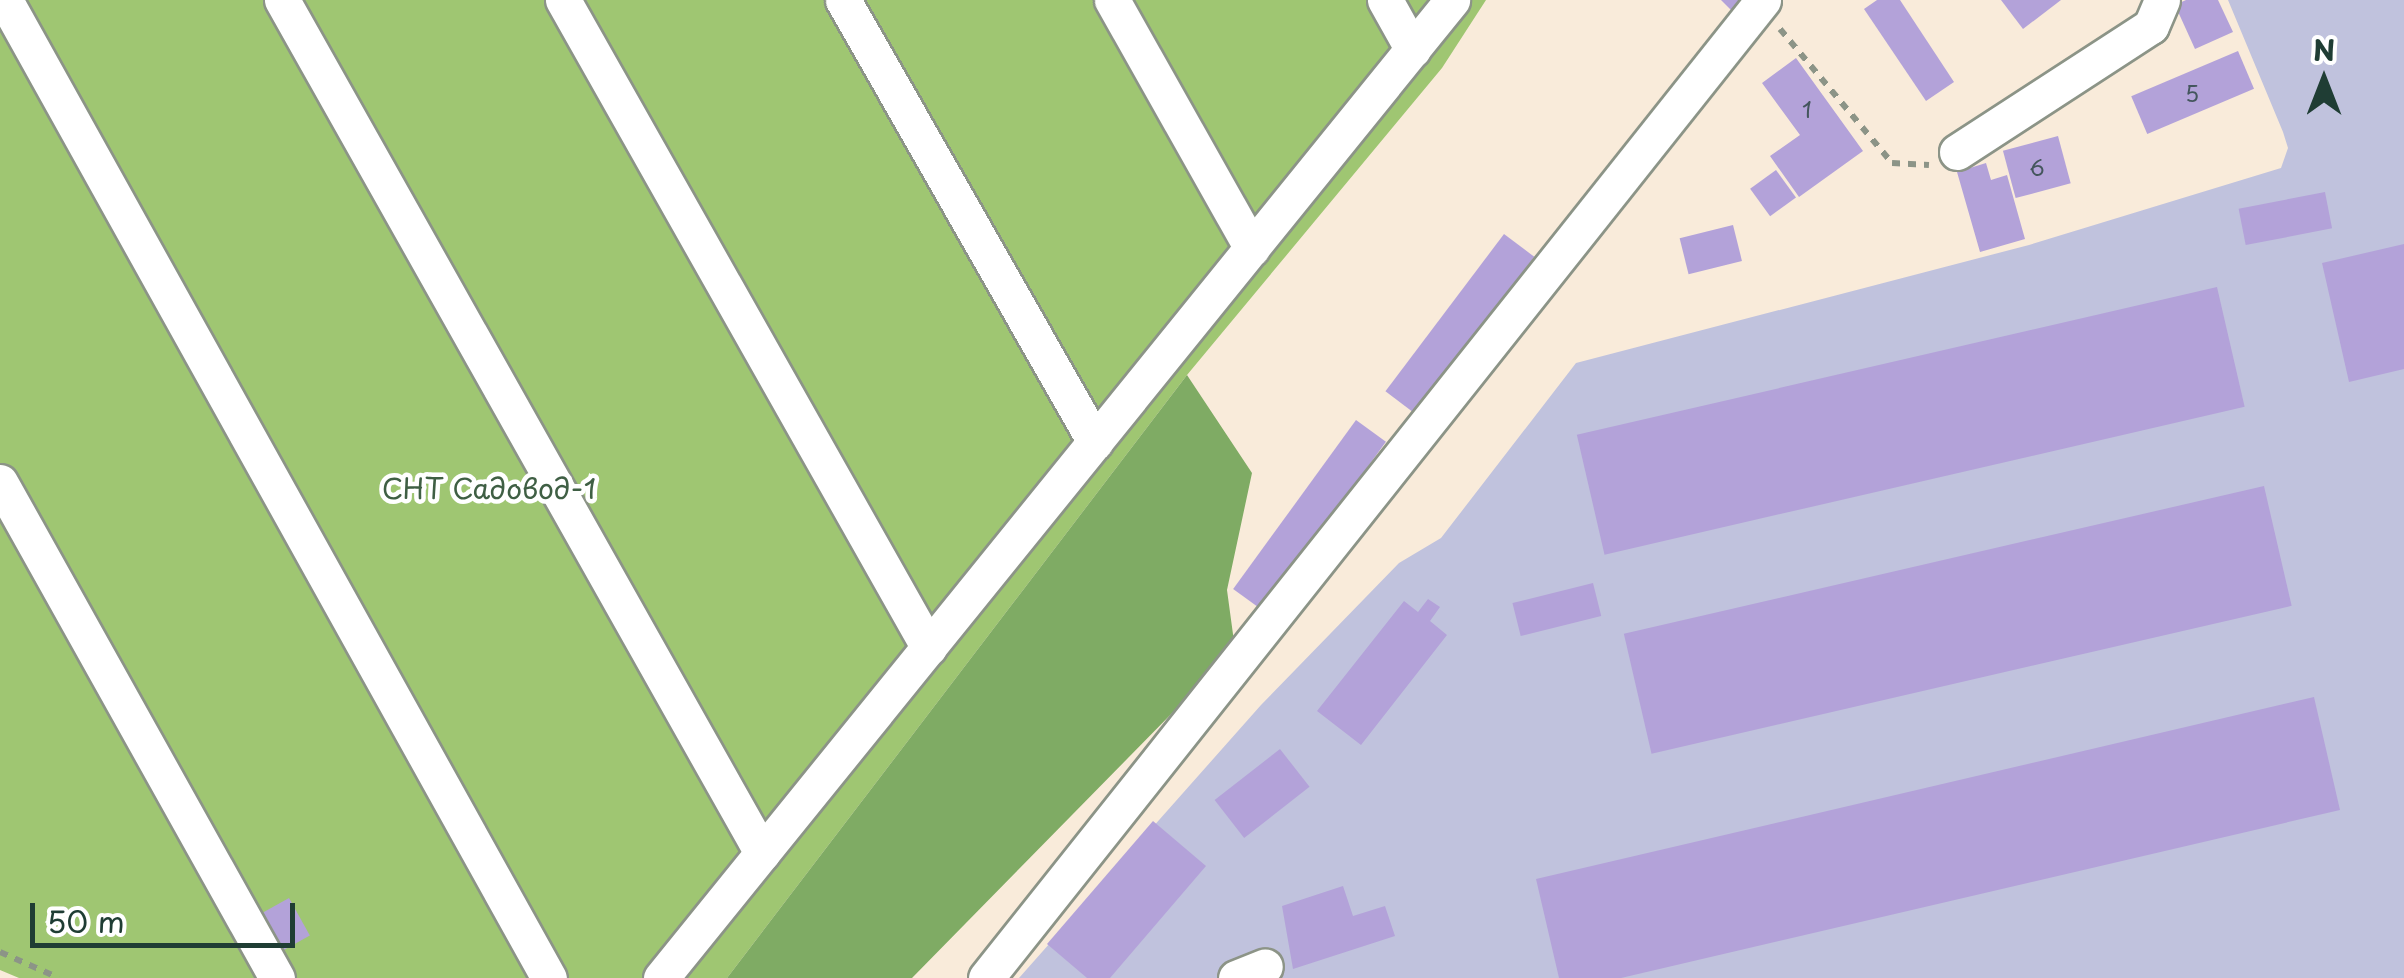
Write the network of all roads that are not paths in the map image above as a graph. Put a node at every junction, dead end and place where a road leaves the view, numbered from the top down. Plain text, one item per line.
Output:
1 (5, 0) edge
2 (282, 0) edge
3 (563, 0) edge
4 (843, 0) edge
5 (1112, 0) edge
6 (1385, 0) edge
7 (1452, 0) edge
8 (2162, 0) edge
9 (1761, 2) edge
10 (1413, 50) junction
11 (1957, 152) road end
12 (1252, 248) junction
13 (1095, 442) junction
14 (0, 482) edge
15 (928, 648) junction
16 (762, 853) junction
17 (278, 978) edge
18 (549, 978) edge
19 (662, 978) edge
20 (986, 978) edge

1 - 18 street
2 - 16 street
3 - 15 street
4 - 13 street
5 - 12 street
6 - 10 street
7 - 10 street
8 - 11 street
9 - 20 street
10 - 12 street
12 - 13 street
13 - 15 street
14 - 17 street
15 - 16 street
16 - 19 street

